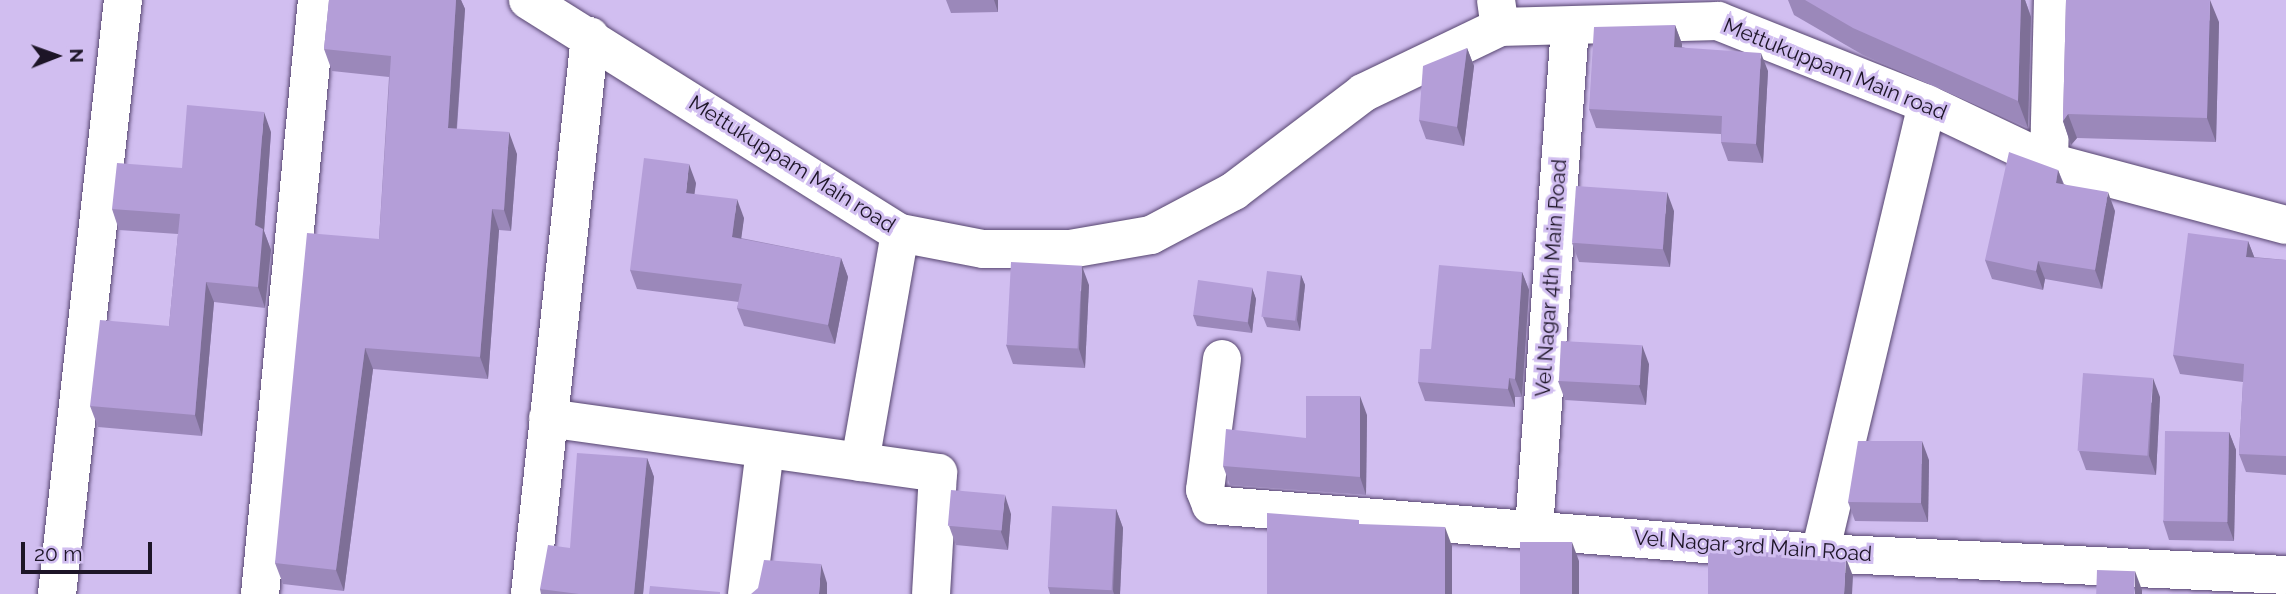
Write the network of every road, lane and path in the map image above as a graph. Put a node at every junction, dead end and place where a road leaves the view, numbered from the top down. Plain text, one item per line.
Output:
1 (123, 0) edge
2 (317, 0) edge
3 (528, 0) edge
4 (2053, 0) edge
5 (1687, 11) edge
6 (1498, 14) edge
7 (1570, 27) junction
8 (590, 36) junction
9 (1927, 104) junction
10 (2049, 162) junction
11 (2286, 225) edge
12 (900, 233) junction
13 (1222, 359) dead end
14 (548, 418) junction
15 (765, 449) junction
16 (860, 461) junction
17 (1534, 529) junction
18 (1820, 553) junction
19 (2286, 575) edge
20 (57, 594) edge
21 (260, 594) edge
22 (530, 594) edge
23 (747, 594) edge
24 (931, 594) edge

1 - 20 street
2 - 21 street
3 - 8 street, Mettukuppam Main road
4 - 10 street
5 - 7 street, Mettukuppam Main road
5 - 9 street, Mettukuppam Main road
6 - 7 street, Mettukuppam Main road
6 - 12 street, Mettukuppam Main road
7 - 17 street, Vel Nagar 4th Main Road
8 - 12 street, Mettukuppam Main road
8 - 14 street
9 - 10 street, Mettukuppam Main road
9 - 18 street
10 - 11 street, Mettukuppam Main road
12 - 16 street
13 - 17 street, Vel Nagar 3rd Main Road
14 - 15 street
14 - 22 street
15 - 16 street
15 - 23 street
16 - 24 street
17 - 18 street, Vel Nagar 3rd Main Road
18 - 19 street, Vel Nagar 3rd Main Road

